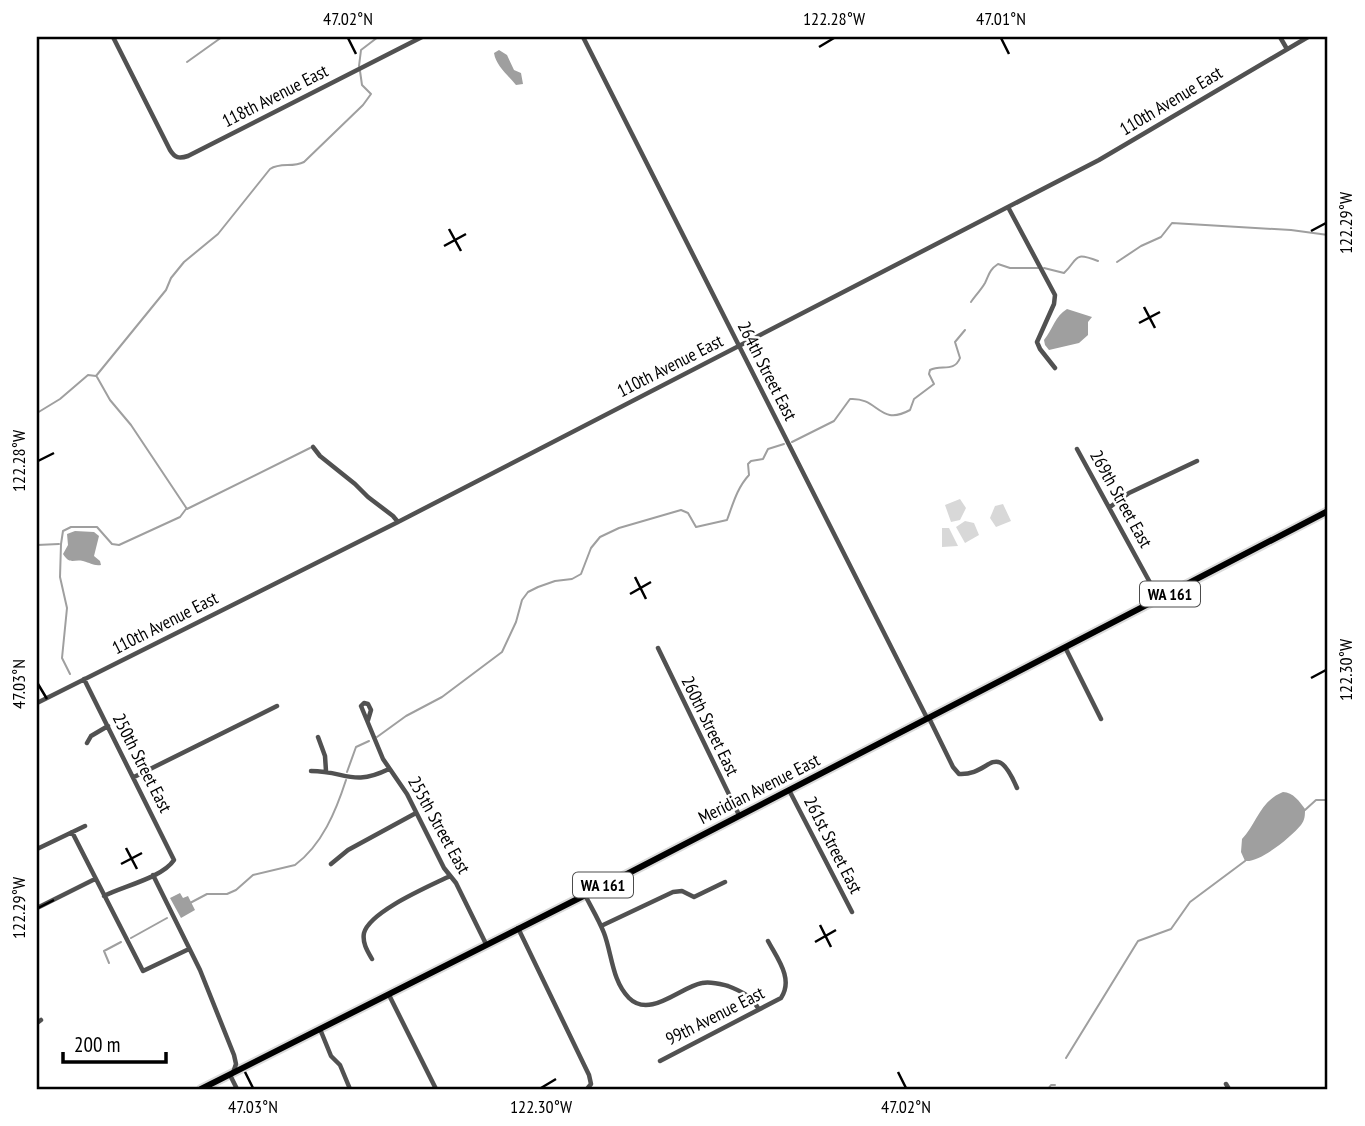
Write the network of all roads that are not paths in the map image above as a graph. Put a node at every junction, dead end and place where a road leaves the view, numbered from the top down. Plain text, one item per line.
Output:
1 (113, 37) edge
2 (422, 37) edge
3 (583, 37) edge
4 (1280, 37) edge
5 (1308, 37) edge
6 (1287, 50) junction
7 (1008, 207) junction
8 (739, 346) junction
9 (1055, 368) dead end
10 (313, 447) dead end
11 (1077, 449) dead end
12 (1197, 461) dead end
13 (1110, 507) junction
14 (1328, 510) edge
15 (398, 522) junction
16 (1159, 600) junction
17 (1065, 647) junction
18 (658, 648) dead end
19 (84, 679) junction
20 (37, 703) edge
21 (277, 706) dead end
22 (928, 718) junction
23 (1101, 719) dead end
24 (368, 720) dead end
25 (108, 726) junction
26 (318, 737) dead end
27 (86, 743) dead end
28 (389, 769) junction
29 (311, 771) dead end
30 (326, 771) junction
31 (134, 777) junction
32 (1017, 788) dead end
33 (789, 790) junction
34 (416, 813) junction
35 (739, 816) junction
36 (85, 826) dead end
37 (72, 832) junction
38 (37, 849) edge
39 (331, 864) dead end
40 (153, 876) junction
41 (450, 876) junction
42 (95, 879) junction
43 (725, 882) dead end
44 (585, 894) junction
45 (104, 896) junction
46 (37, 908) edge
47 (852, 912) dead end
48 (601, 926) junction
49 (518, 929) junction
50 (768, 941) dead end
51 (486, 944) junction
52 (189, 948) junction
53 (372, 959) dead end
54 (389, 995) junction
55 (758, 1008) junction
56 (320, 1029) junction
57 (660, 1061) dead end
58 (231, 1074) junction
59 (589, 1088) edge
60 (201, 1089) edge
61 (237, 1089) edge
62 (350, 1089) edge
63 (436, 1089) edge

1 - 2 street, 118th Avenue East
3 - 8 street, 264th Street East
4 - 6 street
5 - 6 street, 110th Avenue East
6 - 7 street, 110th Avenue East
7 - 8 street, 110th Avenue East
7 - 9 street
8 - 15 street, 110th Avenue East
8 - 22 street, 264th Street East
10 - 15 street
11 - 13 street, 269th Street East
12 - 13 street
13 - 16 street, 269th Street East
14 - 16 main road, Meridian Avenue East / WA 161
15 - 19 street, 110th Avenue East
16 - 17 main road, Meridian Avenue East / WA 161
17 - 22 main road, Meridian Avenue East / WA 161
17 - 23 street
18 - 35 street, 260th Street East
19 - 20 street, 110th Avenue East
19 - 25 street, 250th Street East
21 - 31 street
22 - 32 street, 264th Street East
22 - 33 main road, Meridian Avenue East / WA 161
24 - 28 street, 255th Street East
25 - 27 street
25 - 31 street, 250th Street East
26 - 30 street
28 - 30 street
28 - 34 street, 255th Street East
29 - 30 street
31 - 40 street, 250th Street East
33 - 35 main road, Meridian Avenue East / WA 161
33 - 47 street, 261st Street East
34 - 39 street
34 - 41 street, 255th Street East
35 - 44 main road, Meridian Avenue East / WA 161
36 - 37 street
37 - 38 street
37 - 42 street
40 - 45 street
40 - 52 street
41 - 51 street, 255th Street East
41 - 53 street
42 - 45 street
42 - 46 street
43 - 48 street
44 - 48 street
44 - 49 main road, Meridian Avenue East / WA 161
45 - 52 street
48 - 55 street
49 - 51 main road, Meridian Avenue East / WA 161
49 - 59 street
50 - 55 street, 99th Avenue East
51 - 54 main road, Meridian Avenue East / WA 161
52 - 58 street
54 - 56 main road, Meridian Avenue East / WA 161
54 - 63 street
55 - 57 street, 99th Avenue East
56 - 58 main road, Meridian Avenue East / WA 161
56 - 62 street
58 - 60 main road, Meridian Avenue East / WA 161
58 - 61 street

